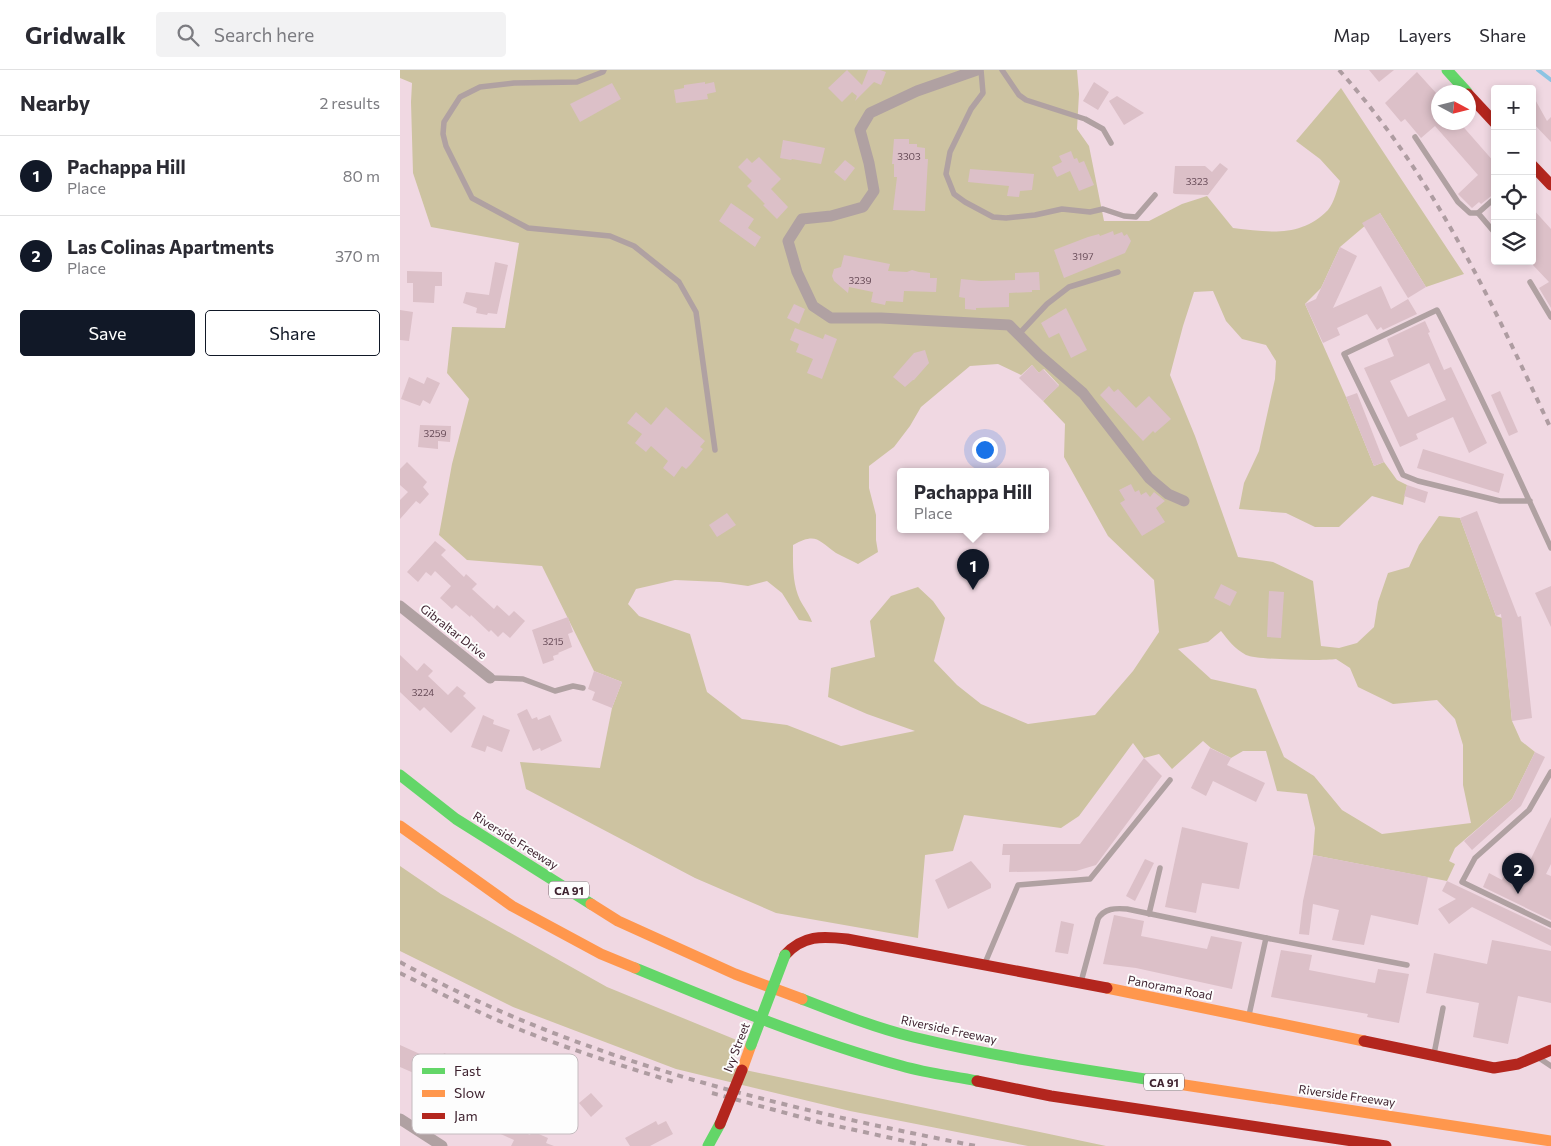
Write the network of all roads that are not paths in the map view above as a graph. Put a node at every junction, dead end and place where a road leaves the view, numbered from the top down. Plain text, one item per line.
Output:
1 (604, 70) edge
2 (979, 70) edge
3 (1002, 70) edge
4 (1447, 70) edge
5 (1461, 85) edge
6 (1476, 102) edge
7 (1491, 119) edge
8 (1416, 137) dead end
9 (1111, 143) dead end
10 (1536, 170) edge
11 (1551, 185) edge
12 (1155, 195) dead end
13 (1491, 202) edge
14 (1478, 213) junction
15 (1491, 228) edge
16 (1118, 272) dead end
17 (1530, 282) dead end
18 (1551, 317) edge
19 (1018, 334) junction
20 (715, 450) dead end
21 (1184, 501) dead end
22 (1530, 501) junction
23 (1551, 548) edge
24 (400, 606) edge
25 (490, 678) joint
26 (584, 688) dead end
27 (1551, 772) edge
28 (400, 775) edge
29 (1170, 780) dead end
30 (400, 826) edge
31 (1160, 868) dead end
32 (1149, 914) junction
33 (1551, 925) edge
34 (1266, 938) junction
35 (785, 956) joint
36 (984, 965) junction
37 (1407, 965) dead end
38 (1080, 984) junction
39 (1443, 1008) dead end
40 (1249, 1018) junction
41 (1551, 1050) edge
42 (1434, 1056) junction
43 (1538, 1056) junction
44 (1551, 1066) edge
45 (400, 1119) edge
46 (412, 1127) edge
47 (423, 1134) edge
48 (1551, 1141) edge
49 (713, 1145) edge
50 (442, 1146) edge
51 (1386, 1146) edge

1 - 20 lane
2 - 12 lane
2 - 19 street
3 - 9 lane
4 - 5 main road
6 - 7 main road
8 - 14 lane
10 - 11 main road
13 - 14 lane
14 - 15 lane
16 - 19 lane
17 - 18 lane
19 - 21 street
22 - 22 lane
22 - 23 lane
24 - 25 street, Gibraltar Drive
25 - 26 lane
27 - 33 lane
28 - 48 main road, Riverside Freeway / CA 91
29 - 36 lane
30 - 51 main road
31 - 32 lane
32 - 34 lane
32 - 38 lane
34 - 37 lane
34 - 40 lane
35 - 36 main road, Panorama Road
35 - 49 main road, Ivy Street, bridge
36 - 38 main road, Panorama Road
38 - 40 main road, Panorama Road
39 - 42 lane
40 - 42 main road, Panorama Road
41 - 43 main road, Panorama Road
42 - 43 main road, Panorama Road
43 - 44 lane
45 - 46 street
47 - 50 street

